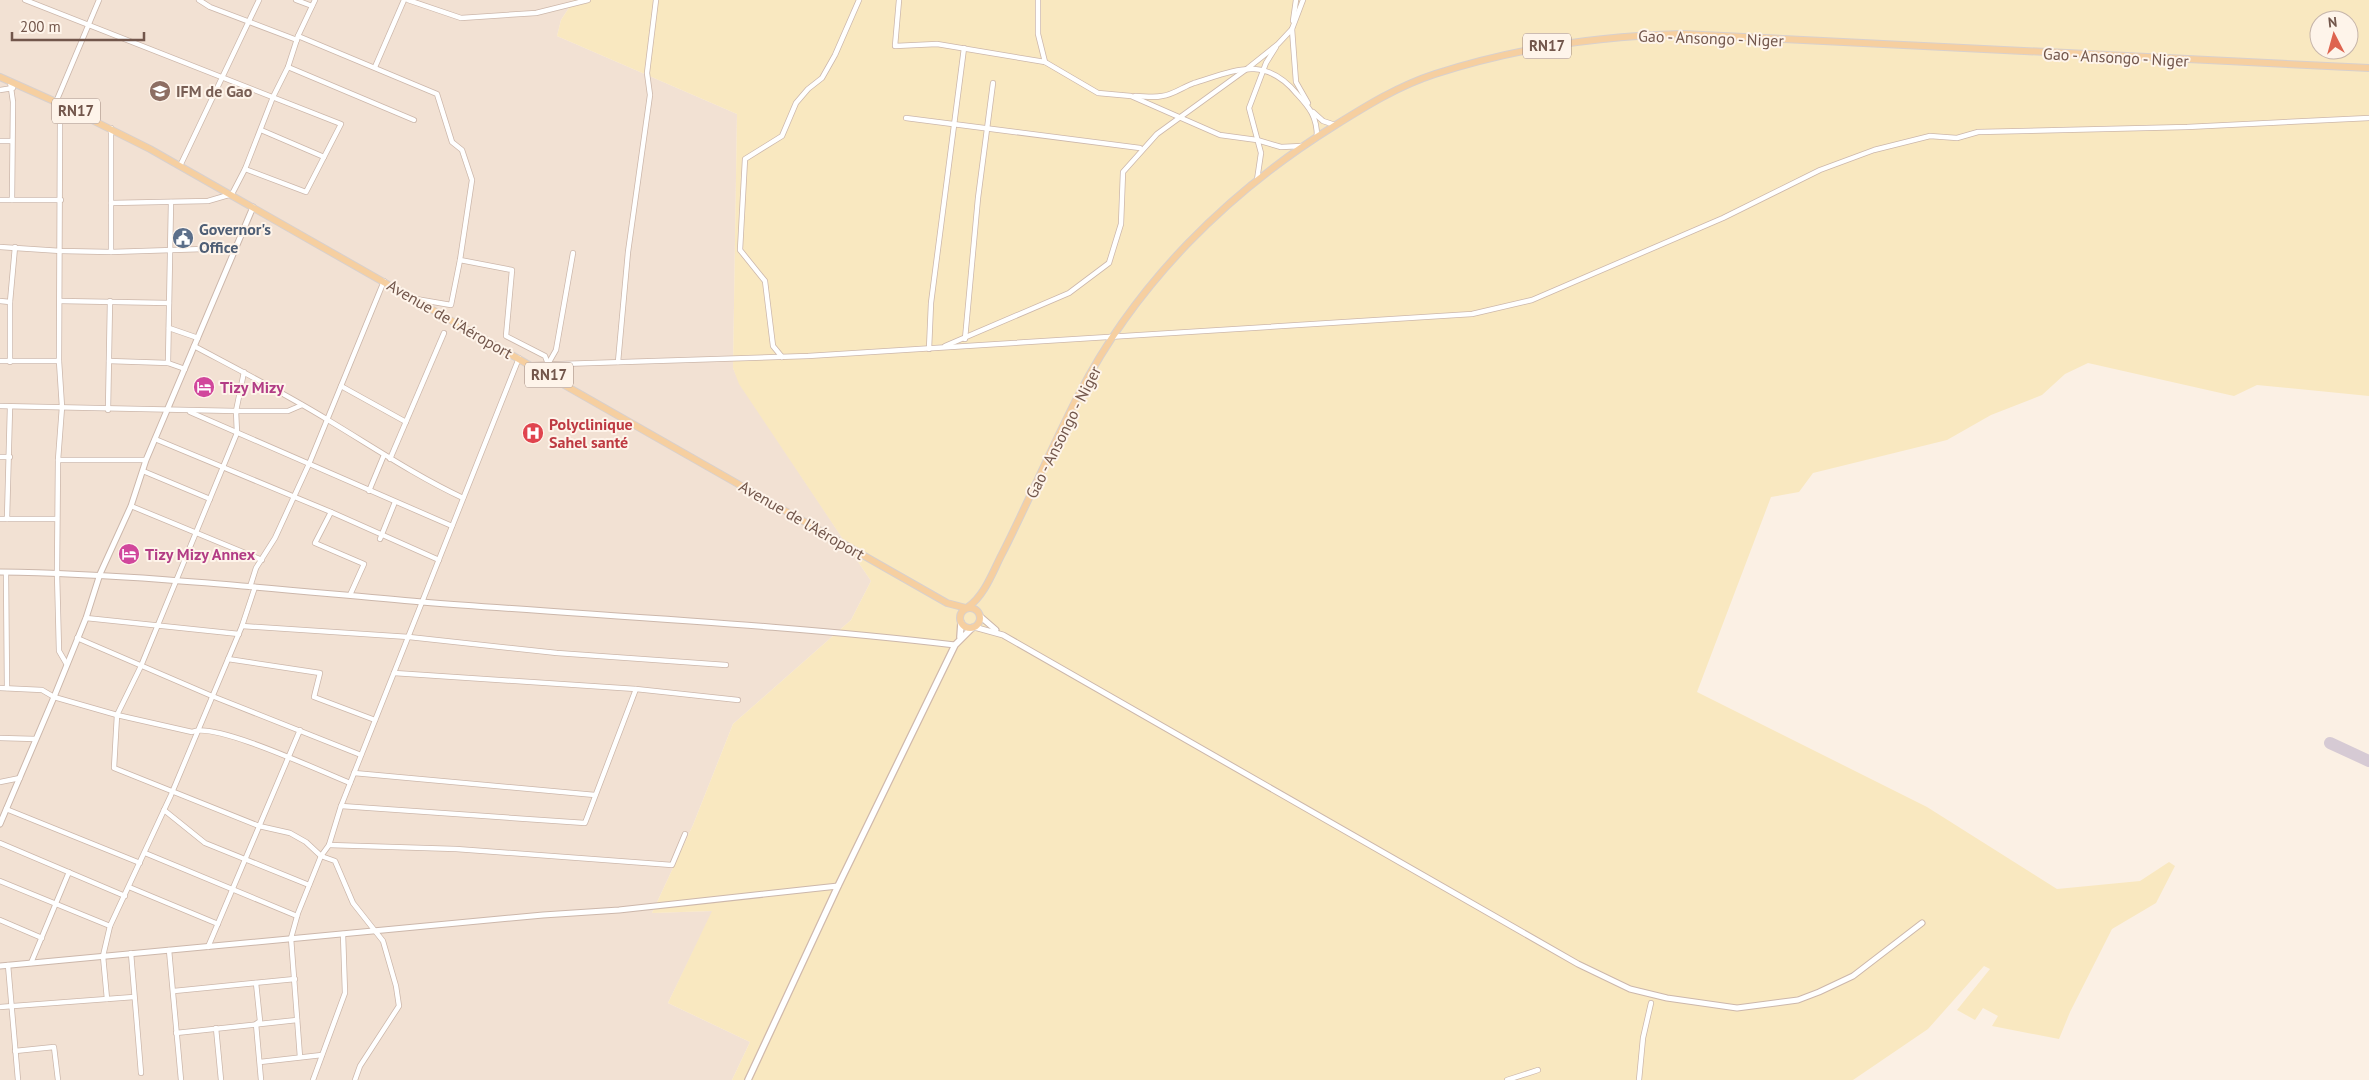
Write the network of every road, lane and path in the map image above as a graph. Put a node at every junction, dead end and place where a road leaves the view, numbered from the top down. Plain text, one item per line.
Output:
1 (25, 0) edge
2 (99, 0) edge
3 (199, 0) edge
4 (213, 0) edge
5 (259, 0) edge
6 (296, 0) edge
7 (316, 0) edge
8 (406, 0) edge
9 (588, 0) edge
10 (656, 0) edge
11 (859, 0) edge
12 (899, 0) edge
13 (1038, 0) edge
14 (1296, 0) edge
15 (1303, 0) edge
16 (210, 6) junction
17 (312, 6) junction
18 (249, 22) junction
19 (89, 26) junction
20 (1292, 29) junction
21 (298, 38) junction
22 (1278, 44) junction
23 (964, 48) junction
24 (1045, 62) junction
25 (288, 66) junction
26 (375, 67) junction
27 (1248, 68) junction
28 (2369, 68) edge
29 (1264, 69) junction
30 (0, 77) edge
31 (220, 78) junction
32 (9, 81) junction
33 (993, 83) dead end
34 (19, 86) junction
35 (11, 89) junction
36 (0, 90) edge
37 (1131, 96) junction
38 (273, 97) junction
39 (56, 102) junction
40 (1312, 111) junction
41 (1180, 117) junction
42 (906, 118) dead end
43 (2369, 118) edge
44 (414, 120) dead end
45 (954, 124) junction
46 (1335, 125) junction
47 (111, 128) junction
48 (987, 128) junction
49 (261, 130) junction
50 (1316, 137) junction
51 (1257, 140) junction
52 (0, 141) edge
53 (12, 142) junction
54 (1304, 146) junction
55 (1140, 148) dead end
56 (324, 157) junction
57 (180, 166) junction
58 (245, 169) junction
59 (1257, 180) junction
60 (232, 194) junction
61 (0, 200) edge
62 (12, 200) junction
63 (61, 200) junction
64 (111, 202) junction
65 (171, 202) junction
66 (253, 207) junction
67 (0, 247) edge
68 (14, 247) junction
69 (235, 248) junction
70 (61, 251) junction
71 (171, 251) junction
72 (111, 252) junction
73 (573, 253) dead end
74 (460, 260) junction
75 (384, 281) junction
76 (415, 299) junction
77 (0, 300) edge
78 (60, 301) junction
79 (110, 301) junction
80 (10, 302) junction
81 (169, 303) junction
82 (169, 328) junction
83 (444, 333) dead end
84 (198, 338) junction
85 (964, 338) junction
86 (1112, 338) junction
87 (194, 346) junction
88 (939, 348) junction
89 (929, 349) junction
90 (782, 357) junction
91 (519, 358) junction
92 (0, 361) edge
93 (59, 361) junction
94 (109, 361) junction
95 (10, 362) junction
96 (618, 362) junction
97 (168, 363) junction
98 (548, 364) junction
99 (530, 365) junction
100 (185, 369) junction
101 (244, 372) junction
102 (341, 386) junction
103 (302, 405) junction
104 (0, 406) edge
105 (10, 407) junction
106 (62, 407) junction
107 (108, 410) junction
108 (167, 411) junction
109 (188, 411) junction
110 (236, 412) junction
111 (327, 419) junction
112 (406, 422) junction
113 (237, 433) junction
114 (156, 439) junction
115 (384, 455) junction
116 (0, 457) edge
117 (10, 457) junction
118 (390, 459) junction
119 (58, 460) junction
120 (146, 460) junction
121 (309, 464) junction
122 (223, 467) junction
123 (143, 471) junction
124 (369, 491) junction
125 (294, 496) junction
126 (463, 498) junction
127 (210, 499) junction
128 (395, 502) junction
129 (131, 506) junction
130 (331, 512) junction
131 (0, 519) edge
132 (7, 519) junction
133 (57, 519) junction
134 (452, 526) junction
135 (196, 533) junction
136 (381, 538) junction
137 (262, 560) junction
138 (439, 560) junction
139 (3, 572) edge
140 (57, 573) junction
141 (100, 574) junction
142 (175, 580) junction
143 (252, 587) junction
144 (982, 592) junction
145 (350, 595) junction
146 (421, 602) junction
147 (947, 603) junction
148 (967, 608) junction
149 (980, 615) junction
150 (86, 618) junction
151 (960, 620) junction
152 (157, 626) junction
153 (242, 626) junction
154 (973, 628) junction
155 (0, 629) edge
156 (6, 629) junction
157 (998, 632) junction
158 (239, 634) junction
159 (409, 637) junction
160 (77, 638) junction
161 (957, 644) junction
162 (228, 659) junction
163 (66, 663) junction
164 (726, 665) dead end
165 (141, 666) junction
166 (394, 673) junction
167 (0, 688) edge
168 (7, 688) junction
169 (636, 690) junction
170 (212, 696) junction
171 (54, 697) junction
172 (738, 700) dead end
173 (117, 715) junction
174 (375, 720) junction
175 (198, 728) junction
176 (300, 730) junction
177 (0, 738) edge
178 (36, 739) junction
179 (361, 755) junction
180 (288, 758) junction
181 (354, 773) junction
182 (20, 778) junction
183 (0, 782) edge
184 (350, 783) junction
185 (172, 792) junction
186 (595, 795) junction
187 (341, 806) junction
188 (6, 809) junction
189 (164, 810) junction
190 (0, 824) edge
191 (260, 826) junction
192 (686, 834) dead end
193 (0, 843) edge
194 (329, 845) junction
195 (145, 853) junction
196 (321, 856) junction
197 (246, 859) junction
198 (140, 863) junction
199 (69, 872) junction
200 (0, 881) edge
201 (310, 885) junction
202 (838, 886) junction
203 (129, 887) junction
204 (233, 889) junction
205 (125, 896) junction
206 (56, 904) junction
207 (297, 916) junction
208 (0, 920) edge
209 (1922, 923) dead end
210 (218, 924) junction
211 (110, 926) junction
212 (375, 931) junction
213 (344, 934) junction
214 (42, 938) junction
215 (291, 938) junction
216 (208, 947) junction
217 (169, 950) junction
218 (131, 954) junction
219 (103, 956) junction
220 (31, 963) junction
221 (8, 965) junction
222 (0, 966) edge
223 (295, 979) junction
224 (256, 983) junction
225 (174, 991) junction
226 (134, 997) junction
227 (107, 999) junction
228 (1651, 1003) dead end
229 (12, 1006) junction
230 (0, 1008) edge
231 (297, 1020) junction
232 (256, 1024) junction
233 (216, 1028) junction
234 (176, 1033) junction
235 (16, 1050) junction
236 (322, 1056) junction
237 (300, 1058) junction
238 (260, 1062) junction
239 (1538, 1070) dead end
240 (140, 1073) dead end
241 (18, 1080) edge
242 (58, 1080) edge
243 (181, 1080) edge
244 (221, 1080) edge
245 (261, 1080) edge
246 (313, 1080) edge
247 (354, 1080) edge
248 (748, 1080) edge
249 (1507, 1080) edge
250 (1639, 1080) edge

1 - 19 street
2 - 19 street
3 - 16 street
4 - 16 street
5 - 18 street
6 - 17 street
7 - 17 street
8 - 9 street
8 - 26 street
10 - 96 street
11 - 90 street
12 - 23 street
13 - 24 street
14 - 20 street
15 - 20 street
16 - 18 street
17 - 21 street
18 - 21 street
18 - 31 street
19 - 31 street
19 - 39 street
20 - 22 street
20 - 40 street
21 - 25 street
21 - 26 street
22 - 27 street
22 - 29 street
23 - 24 street
23 - 45 street
24 - 37 street
25 - 38 street
25 - 44 street
26 - 74 street
27 - 29 street
27 - 37 street
27 - 41 street
28 - 46 main road, Gao - Ansongo - Niger / RN17
29 - 40 street
29 - 51 street
30 - 32 main road, Avenue de l'Aéroport / RN17
31 - 38 street
31 - 57 street
32 - 34 main road, Avenue de l'Aéroport / RN17
32 - 35 street
33 - 48 street
34 - 35 street
34 - 39 main road, Avenue de l'Aéroport / RN17
35 - 36 street
35 - 53 street
37 - 41 street
38 - 49 street
38 - 56 street
39 - 47 main road, Avenue de l'Aéroport / RN17
39 - 63 street
40 - 46 street
40 - 50 street
41 - 51 street
41 - 85 street
42 - 45 street
43 - 86 street
45 - 48 street
45 - 89 street
46 - 50 main road, Gao - Ansongo - Niger / RN17
47 - 57 main road, Avenue de l'Aéroport / RN17
47 - 64 street
48 - 55 street
48 - 85 street
49 - 56 street
49 - 58 street
50 - 54 main road, Gao - Ansongo - Niger / RN17
51 - 54 street
51 - 59 street
52 - 53 street
53 - 62 street
54 - 59 main road, Gao - Ansongo - Niger / RN17
56 - 58 street
57 - 60 main road, Avenue de l'Aéroport / RN17
58 - 60 street
59 - 86 main road, Gao - Ansongo - Niger / RN17
60 - 65 street
60 - 66 main road, Avenue de l'Aéroport / RN17
61 - 62 street
62 - 63 street
63 - 70 street
64 - 65 street
64 - 72 street
65 - 71 street
66 - 69 street
66 - 75 main road, Avenue de l'Aéroport / RN17
67 - 68 street
68 - 70 street
68 - 80 street
69 - 71 street
69 - 84 street
70 - 72 street
70 - 78 street
71 - 72 street
71 - 81 street
73 - 98 street
74 - 76 street
74 - 98 street
75 - 76 main road, Avenue de l'Aéroport / RN17
75 - 102 street
76 - 91 main road, Avenue de l'Aéroport / RN17
77 - 80 street
78 - 79 street
78 - 93 street
79 - 81 street
79 - 94 street
80 - 95 street
81 - 82 street
82 - 84 street
82 - 97 street
83 - 112 street
84 - 87 street
85 - 88 street
86 - 88 street
86 - 144 main road, Gao - Ansongo - Niger / RN17
87 - 100 street
87 - 101 street
88 - 89 street
89 - 90 street
90 - 96 street
91 - 99 main road, Avenue de l'Aéroport / RN17
91 - 126 street
92 - 95 street
93 - 95 street
93 - 106 street
94 - 97 street
94 - 107 street
96 - 98 street
97 - 100 street
98 - 99 street
99 - 147 main road, Avenue de l'Aéroport / RN17
100 - 108 street
101 - 103 street
101 - 110 street
102 - 111 street
102 - 112 street
103 - 110 street
103 - 111 street
104 - 105 street
105 - 106 street
105 - 117 street
106 - 107 street
106 - 119 street
107 - 108 street
108 - 109 street
108 - 114 street
109 - 110 street
109 - 113 street
110 - 113 street
111 - 115 street
111 - 121 street
112 - 118 street
113 - 121 street
113 - 122 street
114 - 120 street
114 - 122 street
115 - 118 street
115 - 124 street
116 - 117 street
117 - 132 street
118 - 126 street
119 - 120 street
119 - 133 street
120 - 123 street
121 - 124 street
121 - 125 street
122 - 125 street
122 - 127 street
123 - 127 street
123 - 129 street
124 - 128 street
125 - 130 street
125 - 137 street
126 - 134 street
127 - 135 street
128 - 134 street
128 - 136 street
129 - 135 street
129 - 141 street
130 - 136 street
130 - 145 street
131 - 132 street
132 - 133 street
133 - 140 street
134 - 138 street
135 - 137 street
135 - 142 street
136 - 138 street
137 - 143 street
138 - 146 street
139 - 140 street
139 - 156 street
140 - 141 street
140 - 163 street
141 - 142 street
141 - 150 street
142 - 143 street
142 - 152 street
143 - 145 street
143 - 153 street
144 - 148 main road, RN17
144 - 149 main road, RN17
145 - 146 street
146 - 159 street
146 - 161 street
147 - 148 main road, RN17
147 - 151 main road, RN17
148 - 149 main road
148 - 151 main road
149 - 154 main road
149 - 157 street
150 - 152 street
150 - 160 street
151 - 154 main road
151 - 161 main road
152 - 158 street
152 - 165 street
153 - 158 street
153 - 159 street
154 - 157 street
154 - 161 main road
155 - 156 street
156 - 168 street
157 - 209 street
158 - 162 street
159 - 164 street
159 - 166 street
160 - 163 street
160 - 165 street
161 - 202 main road
162 - 170 street
162 - 174 street
163 - 171 street
165 - 170 street
165 - 173 street
166 - 169 street
166 - 174 street
167 - 168 street
168 - 171 street
169 - 172 street
169 - 186 street
170 - 175 street
170 - 176 street
171 - 173 street
171 - 178 street
173 - 175 street
173 - 185 street
174 - 179 street
175 - 180 street
175 - 185 street
176 - 179 street
176 - 180 street
177 - 178 street
178 - 182 street
179 - 181 street
180 - 184 street
180 - 191 street
181 - 184 street
181 - 186 street
182 - 183 street
182 - 188 street
184 - 187 street
185 - 189 street
185 - 191 street
186 - 187 street
187 - 194 street
188 - 190 street
188 - 198 street
189 - 195 street
189 - 197 street
191 - 196 street
191 - 197 street
192 - 194 street
193 - 199 street
194 - 196 street
195 - 198 street
195 - 204 street
196 - 201 street
196 - 212 street
197 - 201 street
197 - 204 street
198 - 203 street
199 - 205 street
199 - 206 street
200 - 206 street
201 - 207 street
202 - 212 street
202 - 248 main road
203 - 205 street
203 - 210 street
204 - 207 street
204 - 210 street
205 - 211 street
206 - 211 street
206 - 214 street
207 - 215 street
208 - 214 street
210 - 216 street
211 - 219 street
212 - 213 street
212 - 247 street
213 - 215 street
213 - 236 street
214 - 220 street
215 - 216 street
215 - 223 street
216 - 217 street
217 - 218 street
217 - 225 street
218 - 219 street
218 - 226 street
219 - 220 street
219 - 227 street
220 - 221 street
221 - 222 street
221 - 229 street
223 - 224 street
223 - 231 street
224 - 225 street
224 - 232 street
225 - 234 street
226 - 227 street
226 - 240 street
227 - 229 street
228 - 250 street
229 - 230 street
229 - 235 street
231 - 232 street
231 - 237 street
232 - 233 street
232 - 238 street
233 - 234 street
233 - 244 street
234 - 243 street
235 - 241 street
235 - 242 street
236 - 237 street
236 - 246 street
237 - 238 street
238 - 245 street
239 - 249 street

